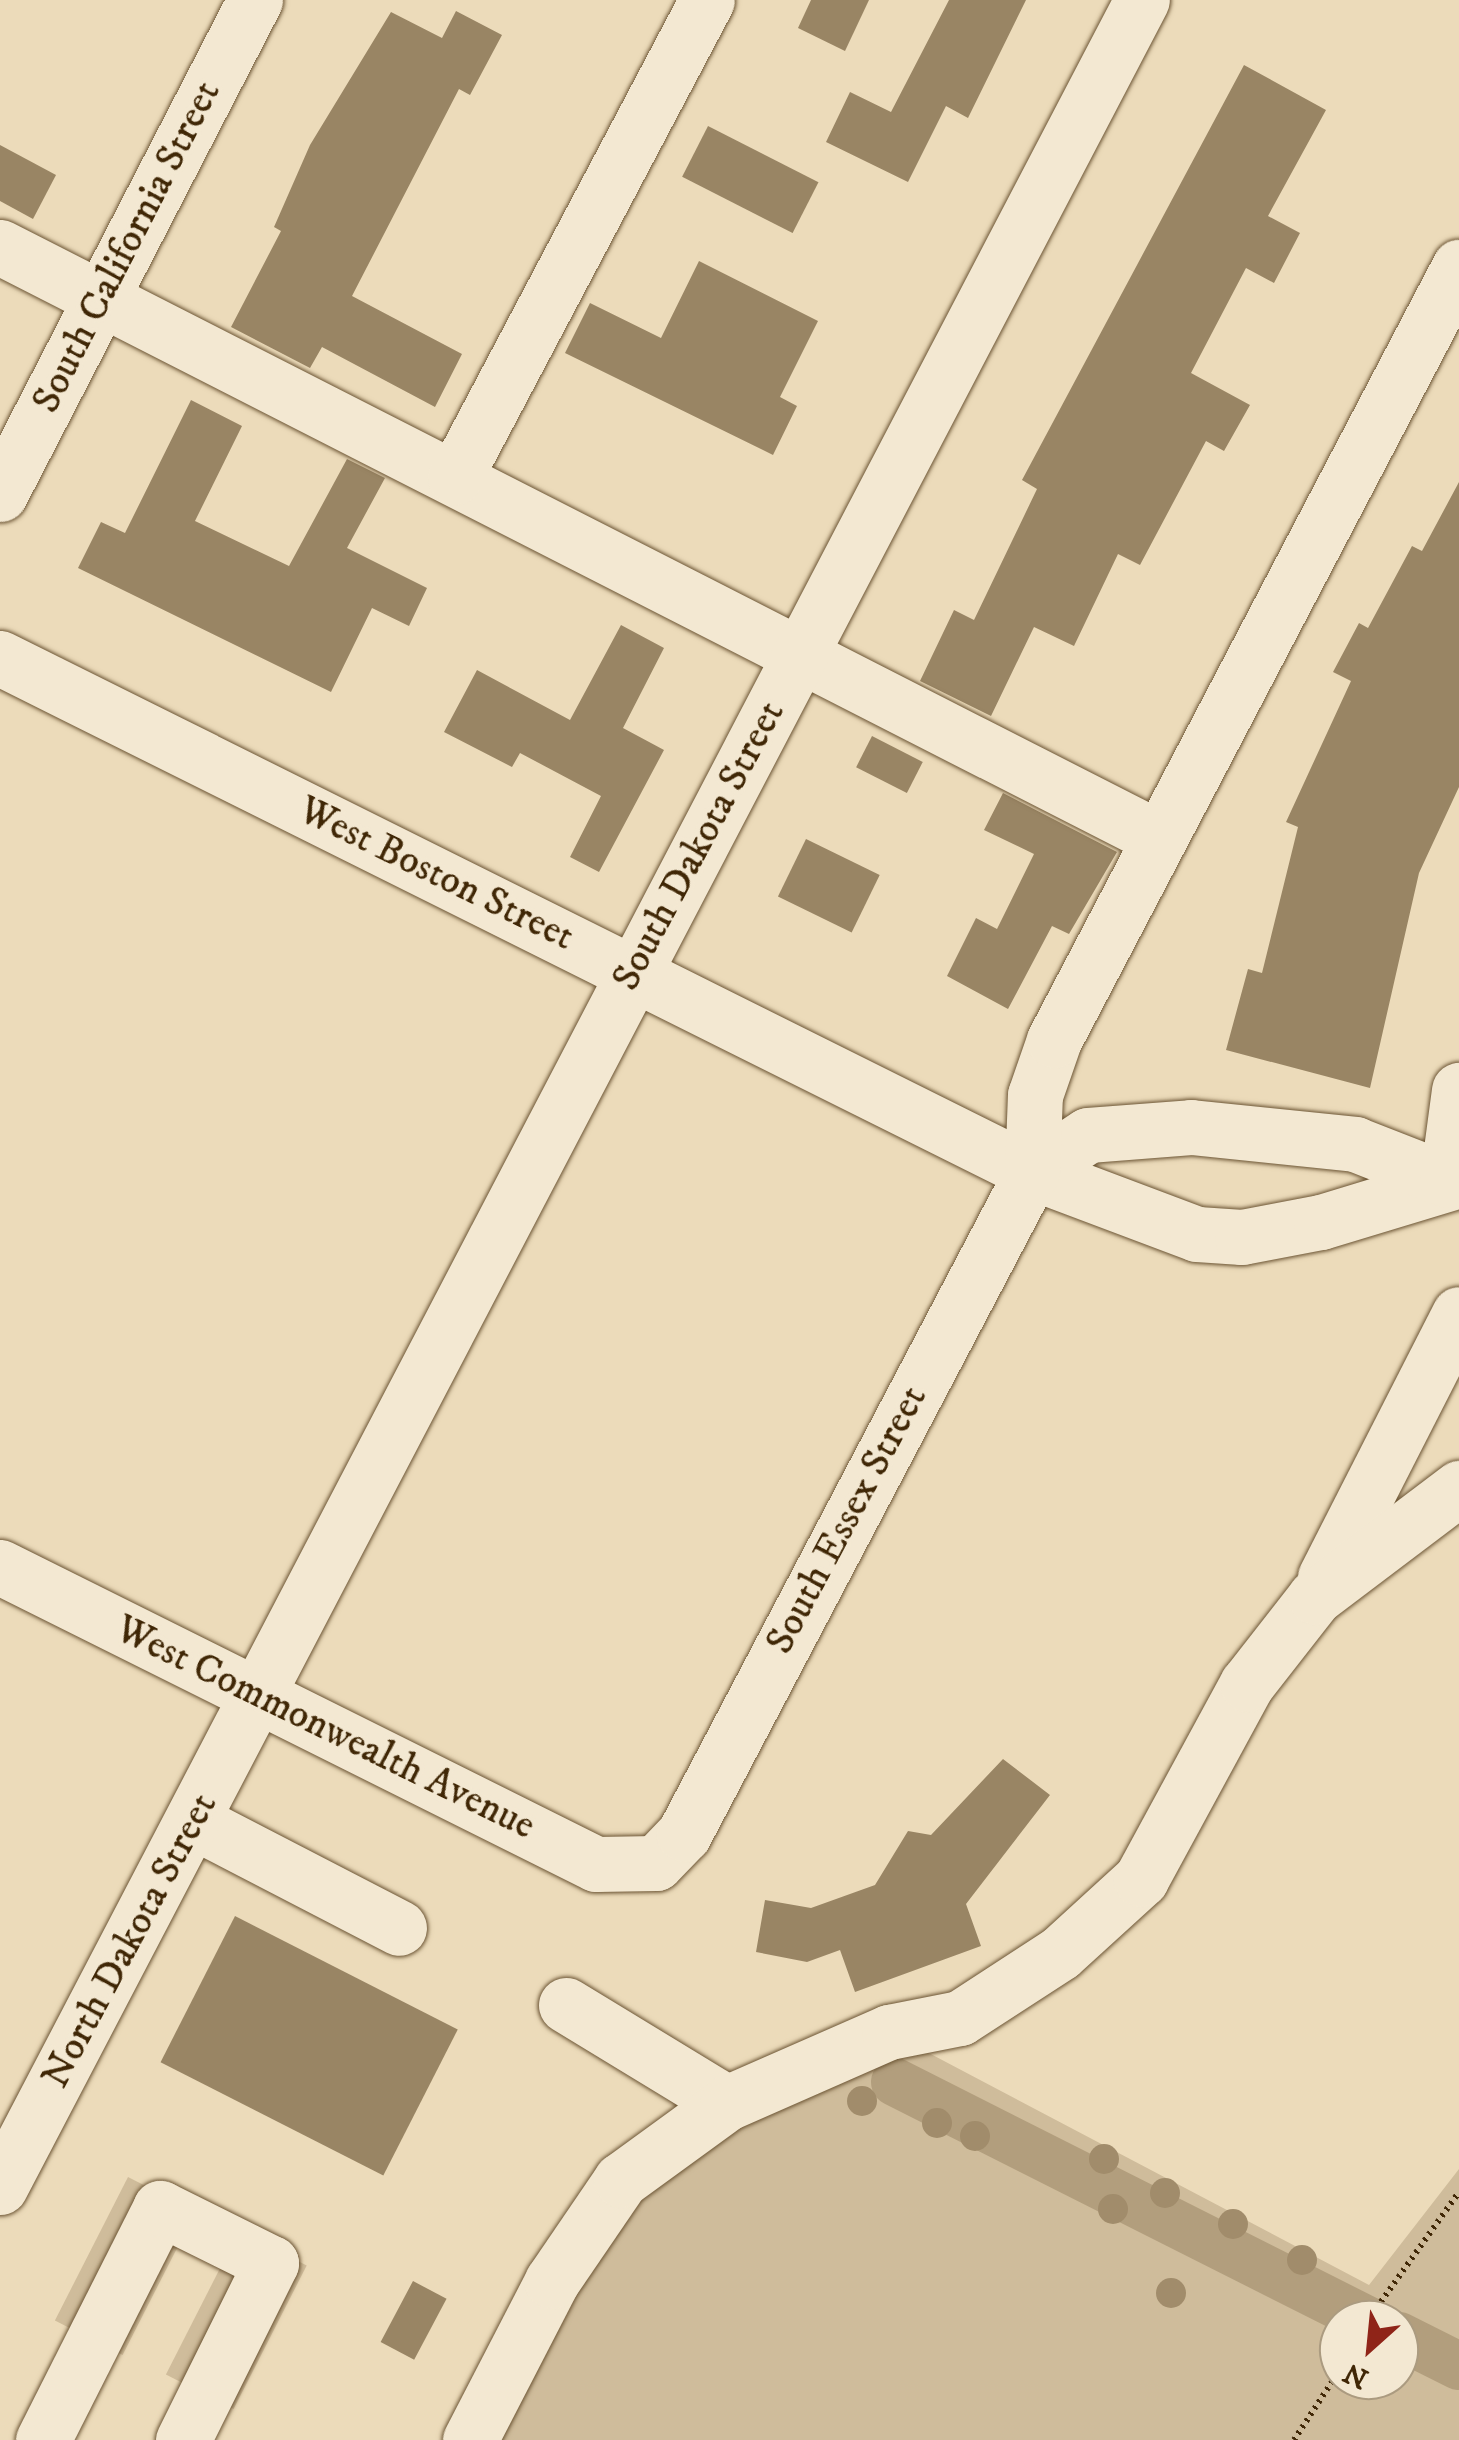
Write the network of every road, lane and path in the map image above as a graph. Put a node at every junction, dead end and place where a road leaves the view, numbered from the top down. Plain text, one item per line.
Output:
1 (255, 0) edge
2 (707, 0) edge
3 (1142, 0) edge
4 (0, 247) edge
5 (1459, 267) edge
6 (99, 298) junction
7 (455, 478) junction
8 (0, 494) edge
9 (801, 653) junction
10 (0, 658) edge
11 (1160, 838) junction
12 (631, 971) junction
13 (1459, 1090) edge
14 (1032, 1172) junction
15 (1453, 1180) edge
16 (1458, 1314) edge
17 (1459, 1488) edge
18 (0, 1567) edge
19 (1315, 1598) junction
20 (260, 1695) junction
21 (193, 1822) junction
22 (656, 1863) joint
23 (399, 1928) dead end
24 (566, 2005) dead end
25 (728, 2103) junction
26 (0, 2187) edge
27 (1459, 2192) edge
28 (1379, 2300) edge
29 (1320, 2400) edge
30 (43, 2440) edge
31 (182, 2440) edge
32 (470, 2440) edge
33 (1294, 2440) edge

1 - 6 street, South California Street
2 - 7 street
3 - 9 street, South Dakota Street
4 - 6 street
5 - 11 street
6 - 7 street
6 - 8 street, South California Street
7 - 9 street
9 - 11 street
9 - 12 street, South Dakota Street
10 - 12 street, West Boston Street
11 - 14 street
12 - 14 street, West Boston Street
12 - 20 street, South Dakota Street
13 - 15 street
14 - 15 street
14 - 15 street, West Boston Street
14 - 22 street, South Essex Street
16 - 19 street
17 - 19 street
18 - 20 street, West Commonwealth Avenue
19 - 25 street
20 - 21 street, North Dakota Street
20 - 22 street, West Commonwealth Avenue
21 - 23 street
21 - 26 street, North Dakota Street
24 - 25 street
25 - 32 street
27 - 28 path
29 - 33 path
30 - 31 street

